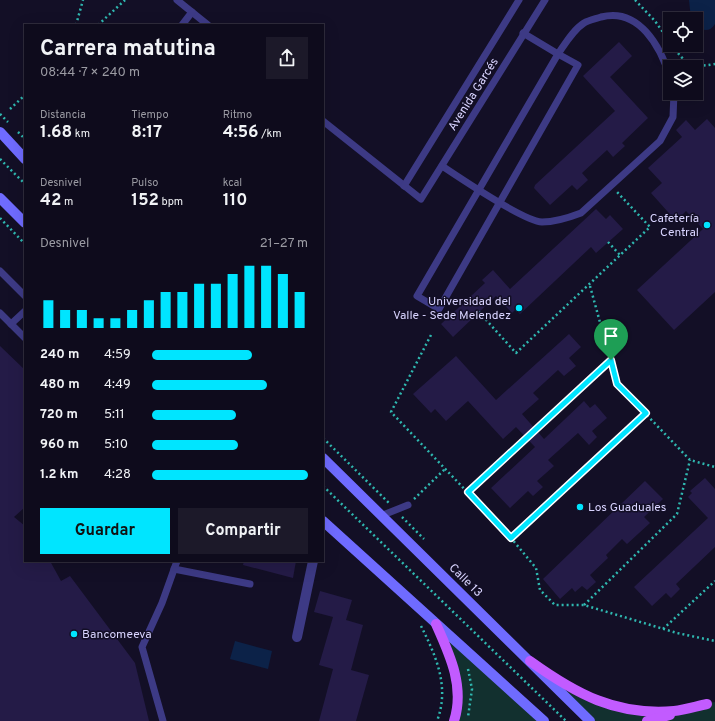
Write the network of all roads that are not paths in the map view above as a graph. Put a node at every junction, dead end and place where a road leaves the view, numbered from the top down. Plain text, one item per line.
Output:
1 (177, 0) edge
2 (518, 0) edge
3 (545, 0) edge
4 (192, 12) junction
5 (183, 24) edge
6 (207, 24) edge
7 (523, 33) junction
8 (558, 54) junction
9 (664, 60) edge
10 (674, 100) edge
11 (324, 122) edge
12 (0, 132) edge
13 (24, 157) edge
14 (442, 166) junction
15 (404, 186) junction
16 (480, 190) junction
17 (0, 198) edge
18 (501, 202) junction
19 (24, 222) edge
20 (0, 271) edge
21 (24, 295) edge
22 (24, 312) edge
23 (0, 313) edge
24 (11, 324) junction
25 (24, 337) edge
26 (324, 459) edge
27 (408, 506) road end
28 (383, 515) junction
29 (324, 522) edge
30 (177, 562) edge
31 (313, 562) edge
32 (174, 569) junction
33 (250, 584) dead end
34 (436, 624) junction
35 (297, 637) dead end
36 (530, 661) junction
37 (711, 703) edge
38 (163, 721) edge
39 (454, 721) edge
40 (544, 721) edge
41 (590, 721) edge
42 (647, 721) edge

1 - 4 lane
2 - 15 lane, Avenida Garcés
3 - 7 lane, Avenida Garcés
4 - 5 lane
4 - 6 lane
7 - 8 lane
7 - 14 lane, Avenida Garcés
8 - 9 lane
8 - 16 lane
8 - 18 lane
10 - 18 lane
11 - 15 lane
12 - 13 main road
14 - 15 lane, Avenida Garcés
14 - 16 lane
16 - 18 lane
16 - 18 lane
17 - 19 main road
20 - 21 lane
22 - 24 lane
23 - 24 lane
24 - 25 lane
26 - 28 main road, Calle 13
27 - 28 lane
28 - 36 main road, Calle 13
29 - 34 main road
30 - 32 lane
31 - 35 street
32 - 33 lane
32 - 38 lane
34 - 39 main road
34 - 40 main road
36 - 37 main road
36 - 41 main road, Calle 13
37 - 42 main road

